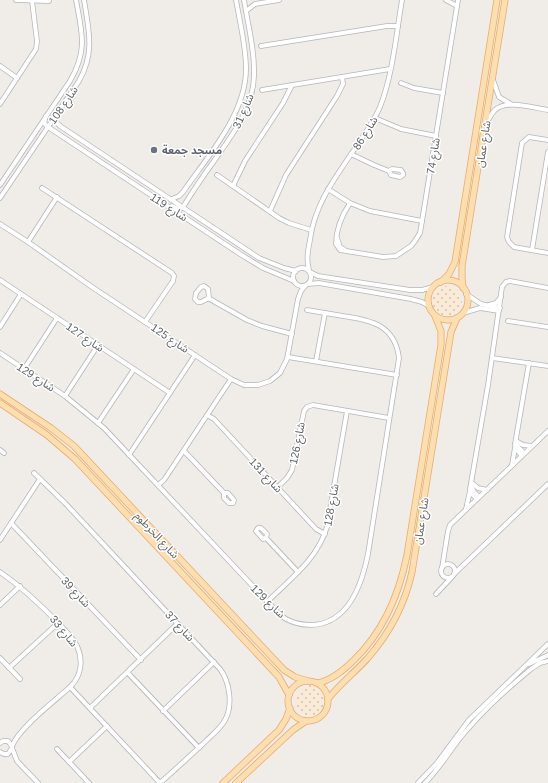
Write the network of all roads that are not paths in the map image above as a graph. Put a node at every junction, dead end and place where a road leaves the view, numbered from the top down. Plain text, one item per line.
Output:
1 (16, 0) edge
2 (76, 0) edge
3 (84, 0) edge
4 (236, 0) edge
5 (244, 0) edge
6 (279, 0) edge
7 (402, 0) edge
8 (446, 0) edge
9 (458, 0) edge
10 (497, 0) edge
11 (505, 0) edge
12 (32, 1) junction
13 (48, 1) edge
14 (255, 4) junction
15 (77, 5) junction
16 (457, 6) junction
17 (86, 11) junction
18 (246, 11) junction
19 (398, 26) junction
20 (261, 46) dead end
21 (0, 66) edge
22 (390, 69) junction
23 (342, 77) junction
24 (18, 78) junction
25 (493, 80) junction
26 (401, 83) dead end
27 (292, 85) junction
28 (285, 86) junction
29 (262, 90) dead end
30 (288, 93) junction
31 (443, 93) junction
32 (0, 104) edge
33 (511, 104) junction
34 (548, 110) edge
35 (46, 116) junction
36 (55, 117) junction
37 (375, 118) junction
38 (485, 126) junction
39 (48, 127) junction
40 (228, 127) junction
41 (436, 136) junction
42 (548, 140) edge
43 (221, 151) junction
44 (548, 152) edge
45 (351, 154) junction
46 (94, 157) junction
47 (110, 159) junction
48 (390, 171) dead end
49 (217, 175) dead end
50 (0, 185) edge
51 (233, 186) junction
52 (42, 188) dead end
53 (328, 189) junction
54 (56, 197) junction
55 (0, 198) edge
56 (172, 199) junction
57 (163, 202) junction
58 (350, 202) junction
59 (183, 207) junction
60 (270, 211) junction
61 (422, 220) junction
62 (0, 224) edge
63 (311, 230) junction
64 (28, 242) junction
65 (532, 250) junction
66 (548, 253) edge
67 (307, 258) junction
68 (297, 269) junction
69 (309, 271) junction
70 (0, 280) edge
71 (295, 282) junction
72 (441, 282) junction
73 (307, 285) junction
74 (433, 287) junction
75 (463, 288) junction
76 (548, 288) edge
77 (21, 294) junction
78 (466, 294) junction
79 (502, 296) junction
80 (208, 298) dead end
81 (298, 299) junction
82 (429, 306) junction
83 (488, 307) junction
84 (500, 309) junction
85 (307, 310) dead end
86 (324, 313) junction
87 (463, 313) junction
88 (435, 316) junction
89 (57, 318) junction
90 (457, 318) junction
91 (498, 321) junction
92 (508, 321) dead end
93 (145, 322) junction
94 (0, 327) edge
95 (548, 327) edge
96 (292, 334) junction
97 (98, 345) junction
98 (0, 353) edge
99 (195, 356) junction
100 (288, 357) junction
101 (492, 357) junction
102 (316, 361) junction
103 (530, 363) junction
104 (548, 366) edge
105 (24, 369) junction
106 (134, 369) junction
107 (397, 375) junction
108 (231, 379) junction
109 (170, 393) junction
110 (0, 394) edge
111 (65, 396) junction
112 (0, 403) edge
113 (347, 410) junction
114 (207, 415) junction
115 (390, 418) junction
116 (98, 423) junction
117 (548, 431) edge
118 (516, 441) junction
119 (532, 446) junction
120 (515, 447) junction
121 (0, 450) edge
122 (184, 451) junction
123 (4, 453) dead end
124 (523, 454) junction
125 (129, 455) junction
126 (511, 467) junction
127 (34, 474) dead end
128 (40, 479) junction
129 (548, 484) edge
130 (158, 485) junction
131 (471, 486) junction
132 (278, 487) junction
133 (487, 490) junction
134 (224, 493) dead end
135 (478, 498) junction
136 (465, 511) junction
137 (11, 523) junction
138 (325, 534) junction
139 (266, 538) dead end
140 (0, 540) edge
141 (444, 555) junction
142 (451, 565) junction
143 (464, 565) junction
144 (442, 568) junction
145 (0, 572) edge
146 (298, 572) junction
147 (453, 576) junction
148 (444, 577) junction
149 (20, 586) junction
150 (442, 586) junction
151 (436, 594) dead end
152 (267, 602) junction
153 (0, 605) edge
154 (58, 623) junction
155 (177, 624) junction
156 (548, 644) edge
157 (548, 655) edge
158 (0, 658) edge
159 (141, 660) junction
160 (548, 661) edge
161 (214, 662) junction
162 (9, 668) junction
163 (522, 668) junction
164 (128, 673) junction
165 (20, 679) dead end
166 (308, 681) junction
167 (318, 683) junction
168 (70, 687) junction
169 (289, 695) junction
170 (328, 699) junction
171 (90, 708) junction
172 (290, 708) junction
173 (163, 711) junction
174 (306, 721) junction
175 (107, 726) junction
176 (18, 736) junction
177 (0, 739) edge
178 (6, 741) junction
179 (0, 743) edge
180 (12, 747) junction
181 (199, 748) junction
182 (57, 749) dead end
183 (3, 754) edge
184 (17, 761) junction
185 (69, 762) junction
186 (38, 783) edge
187 (89, 783) edge
188 (160, 783) edge
189 (223, 783) edge
190 (236, 783) edge
191 (418, 783) edge
192 (425, 783) edge

1 - 12 street
2 - 15 street, شارع 108
3 - 17 street, شارع 108
4 - 40 street, شارع 31
5 - 14 street
5 - 18 street, شارع 31
6 - 14 street
7 - 19 street, شارع 86
8 - 16 street
9 - 16 street, شارع 74
10 - 72 main road, شارع عمان
11 - 25 main road, شارع عمان
12 - 13 street
12 - 24 street
14 - 18 street
15 - 17 street
15 - 35 street, شارع 108
16 - 31 street, شارع 74
17 - 36 street, شارع 108
18 - 43 street, شارع 31
19 - 20 street
19 - 22 street, شارع 86
21 - 24 street
22 - 23 street
22 - 37 street, شارع 86
23 - 27 street
23 - 60 street
24 - 32 street
25 - 33 street
25 - 38 main road, شارع عمان
26 - 31 street
27 - 28 street
27 - 30 street
28 - 29 street
28 - 30 street
30 - 51 street
31 - 41 street, شارع 74
33 - 34 street
33 - 38 street
35 - 39 street
35 - 50 street, شارع 108
36 - 39 street, شارع 108
36 - 47 street, شارع 119
37 - 41 street
37 - 45 street, شارع 86
38 - 75 main road, شارع عمان
39 - 46 street, شارع 119
39 - 55 street, شارع 108
40 - 43 street
40 - 56 street, شارع 31
41 - 61 street, شارع 74
42 - 65 street
43 - 59 street, شارع 31
44 - 65 street
45 - 48 street
45 - 53 street, شارع 86
46 - 47 street
46 - 57 street, شارع 119
47 - 56 street, شارع 119
49 - 51 street
51 - 60 street
52 - 54 street
53 - 58 street
53 - 63 street, شارع 86
54 - 64 street
54 - 93 street
56 - 59 street, شارع 119
57 - 59 street
57 - 71 street, شارع 119
58 - 61 street
58 - 61 street, شارع 74
59 - 68 street, شارع 119
60 - 63 street
62 - 64 street, شارع 125
63 - 67 street, شارع 86
64 - 93 street, شارع 125
65 - 66 street
67 - 68 street
67 - 69 street, شارع 86
68 - 69 street
68 - 71 street
69 - 73 street
69 - 74 street
70 - 77 street, شارع 127
71 - 73 street
71 - 81 street, شارع 125
72 - 74 main road
72 - 75 main road
73 - 81 street, شارع 125
73 - 82 street
74 - 82 main road
75 - 78 main road
76 - 79 street
77 - 89 street, شارع 127
77 - 94 street
78 - 83 street
78 - 87 main road
79 - 83 street
79 - 84 street
80 - 96 street
81 - 96 street, شارع 125
82 - 88 main road
83 - 84 street
83 - 87 street
83 - 91 street
84 - 91 street
85 - 86 street, شارع 129
86 - 102 street
86 - 107 street, شارع 129
87 - 90 main road
88 - 90 main road
88 - 167 main road, شارع عمان
89 - 97 street, شارع 127
89 - 105 street
90 - 170 main road, شارع عمان
91 - 101 street
92 - 95 street
93 - 99 street, شارع 125
96 - 100 street, شارع 125
97 - 106 street, شارع 127
97 - 111 street
98 - 105 street, شارع 129
99 - 108 street, شارع 125
99 - 109 street
100 - 102 street
100 - 108 street, شارع 125
101 - 103 street
101 - 131 street
102 - 107 street
103 - 104 street
103 - 118 street
105 - 111 street, شارع 129
106 - 109 street, شارع 127
106 - 116 street
107 - 115 street, شارع 129
108 - 114 street
109 - 125 street
110 - 166 main road, شارع الخرطوم
111 - 116 street, شارع 129
112 - 169 main road, شارع الخرطوم
113 - 115 street, شارع 126
113 - 132 street, شارع 126
113 - 138 street, شارع 128
114 - 122 street
114 - 132 street, شارع 131
115 - 152 street, شارع 129
116 - 125 street, شارع 129
117 - 119 street
118 - 119 street
118 - 120 street
118 - 124 street
119 - 124 street
120 - 124 street
120 - 126 street
121 - 123 street
122 - 130 street
122 - 134 street
124 - 126 street
125 - 130 street, شارع 129
126 - 133 street
127 - 128 street, شارع 37
128 - 137 street
128 - 155 street, شارع 37
129 - 143 street
130 - 152 street, شارع 129
131 - 133 street
131 - 135 street
131 - 136 street
132 - 138 street, شارع 131
133 - 135 street
135 - 136 street
136 - 141 street
137 - 140 street
137 - 159 street, شارع 39
138 - 146 street, شارع 128
139 - 146 street
141 - 142 street
141 - 144 street
142 - 143 street
142 - 144 street
142 - 147 street
143 - 147 street
144 - 148 street
145 - 149 street, شارع 33
146 - 152 street, شارع 128
147 - 148 street
147 - 150 street
148 - 150 street
149 - 153 street
149 - 154 street, شارع 33
150 - 151 street
154 - 162 street
154 - 168 street, شارع 33
155 - 159 street
155 - 161 street, شارع 37
156 - 163 street
157 - 163 street
158 - 162 street
159 - 164 street
160 - 192 street
161 - 173 street
161 - 181 street, شارع 37
162 - 165 street
163 - 191 street
164 - 171 street
164 - 173 street
166 - 167 main road
166 - 169 main road
167 - 170 main road
168 - 171 street
168 - 176 street, شارع 33
169 - 172 main road
170 - 174 main road
171 - 175 street
172 - 174 main road
172 - 189 main road
173 - 181 street
174 - 190 main road
175 - 185 street
175 - 188 street
176 - 178 street, شارع 33
176 - 180 street, شارع 33
177 - 178 street
178 - 179 street, شارع 33
178 - 180 street
180 - 183 street, شارع 33
180 - 184 street
181 - 188 street, شارع 37
182 - 185 street
183 - 184 street
184 - 186 street
185 - 187 street

